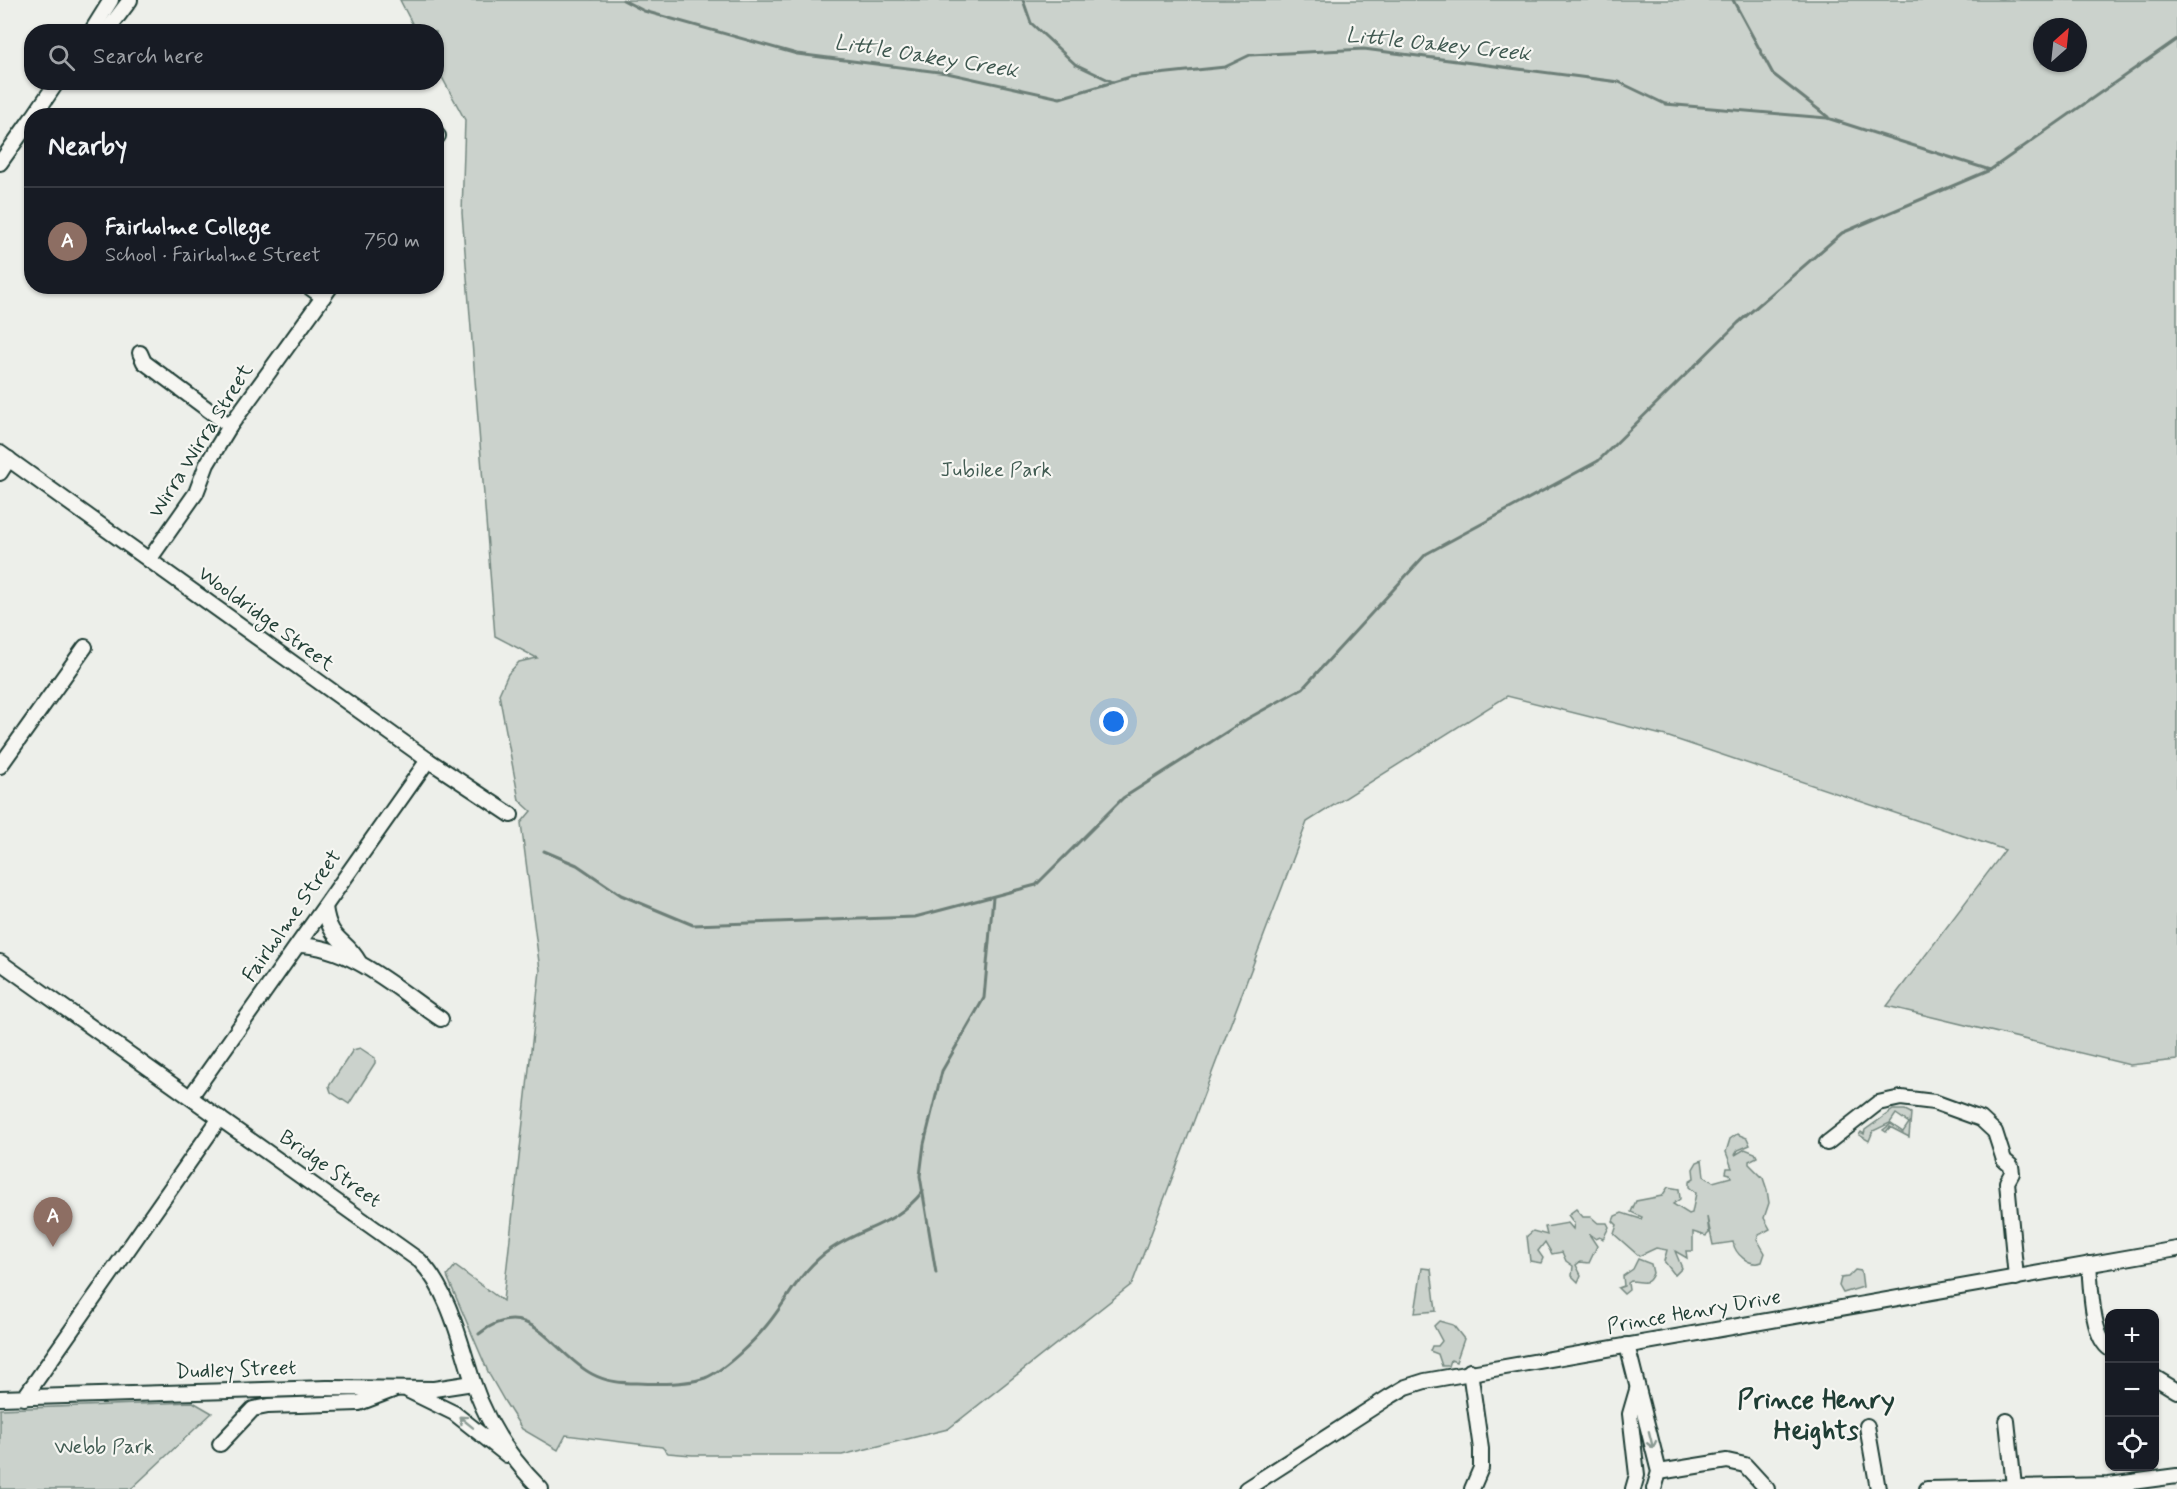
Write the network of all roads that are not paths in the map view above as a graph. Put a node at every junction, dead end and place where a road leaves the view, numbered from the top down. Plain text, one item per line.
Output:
1 (130, 0) edge
2 (104, 2) edge
3 (94, 24) edge
4 (112, 24) edge
5 (52, 90) edge
6 (39, 108) edge
7 (24, 130) edge
8 (0, 163) edge
9 (326, 294) edge
10 (140, 353) dead end
11 (230, 426) junction
12 (5, 456) edge
13 (0, 473) edge
14 (149, 560) junction
15 (85, 647) dead end
16 (428, 760) junction
17 (0, 766) edge
18 (511, 815) dead end
19 (325, 907) junction
20 (298, 945) junction
21 (0, 962) edge
22 (359, 962) junction
23 (441, 1019) dead end
24 (190, 1096) junction
25 (220, 1118) junction
26 (1827, 1143) dead end
27 (2177, 1249) edge
28 (2089, 1264) junction
29 (2016, 1278) junction
30 (1627, 1345) junction
31 (2105, 1346) edge
32 (1470, 1371) junction
33 (2159, 1380) edge
34 (473, 1383) junction
35 (401, 1388) junction
36 (1636, 1390) junction
37 (2177, 1391) edge
38 (0, 1398) edge
39 (24, 1398) junction
40 (2007, 1421) dead end
41 (1867, 1426) dead end
42 (220, 1444) dead end
43 (512, 1458) junction
44 (1659, 1472) junction
45 (2177, 1476) edge
46 (2014, 1486) junction
47 (1763, 1487) edge
48 (541, 1489) edge
49 (1246, 1489) edge
50 (1472, 1489) edge
51 (1632, 1489) edge
52 (1654, 1489) edge
53 (1878, 1489) edge
54 (1928, 1489) edge

1 - 4 street
2 - 3 street
5 - 6 street
7 - 8 street
9 - 11 street, Wirra Wirra Street
10 - 11 street
11 - 14 street, Wirra Wirra Street
12 - 13 street
12 - 14 street, Wooldridge Street
14 - 16 street, Wooldridge Street
15 - 17 street
16 - 18 street, Wooldridge Street
16 - 19 street, Fairholme Street
19 - 20 street, Fairholme Street
19 - 22 street
20 - 22 street
20 - 24 street, Fairholme Street
21 - 24 street, Bridge Street
22 - 23 street
24 - 25 street, Bridge Street
25 - 34 street, Bridge Street
25 - 39 street
26 - 29 street
27 - 28 street, Prince Henry Drive
28 - 29 street, Prince Henry Drive
28 - 31 street
29 - 30 street, Prince Henry Drive
30 - 32 street, Prince Henry Drive
30 - 36 street
32 - 49 street, Prince Henry Drive
32 - 50 street
33 - 37 street
34 - 35 street, Dudley Street
34 - 43 street, Bridge Street
35 - 39 street, Dudley Street
35 - 42 street
43 -> 35 street
36 -> 44 street
36 - 51 street
38 - 39 street, Dudley Street
40 - 46 street
41 - 53 street
43 - 48 street, Bridge Street
44 - 47 street
44 - 52 street
45 - 46 street
46 - 54 street

